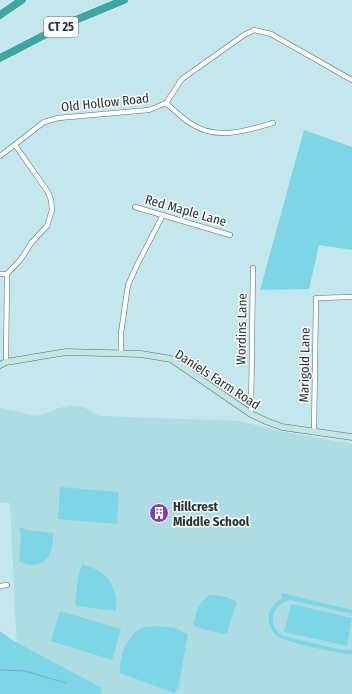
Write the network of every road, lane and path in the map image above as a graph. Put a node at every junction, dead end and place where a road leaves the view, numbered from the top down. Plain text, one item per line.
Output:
1 (22, 0) edge
2 (124, 0) edge
3 (0, 15) edge
4 (0, 58) edge
5 (352, 80) edge
6 (166, 103) junction
7 (273, 122) dead end
8 (15, 145) junction
9 (0, 156) edge
10 (135, 207) dead end
11 (163, 215) junction
12 (230, 234) dead end
13 (253, 268) dead end
14 (0, 274) edge
15 (7, 274) junction
16 (352, 297) edge
17 (121, 353) junction
18 (6, 362) junction
19 (0, 365) edge
20 (251, 414) junction
21 (314, 432) junction
22 (352, 438) edge
23 (7, 585) dead end
24 (0, 586) edge

1 - 3 highway
2 - 4 highway, CT 25
5 - 6 street, Old Hollow Road
6 - 7 street
6 - 8 street, Old Hollow Road
8 - 9 street, Old Hollow Road
8 - 15 street
10 - 11 street, Red Maple Lane
11 - 12 street, Red Maple Lane
11 - 17 street
13 - 20 street, Wordins Lane
14 - 15 street
15 - 18 street
16 - 21 street, Marigold Lane
17 - 18 main road, Daniels Farm Road
17 - 20 main road, Daniels Farm Road
18 - 19 main road, Daniels Farm Road
20 - 21 main road, Daniels Farm Road
21 - 22 main road, Daniels Farm Road
23 - 24 street

